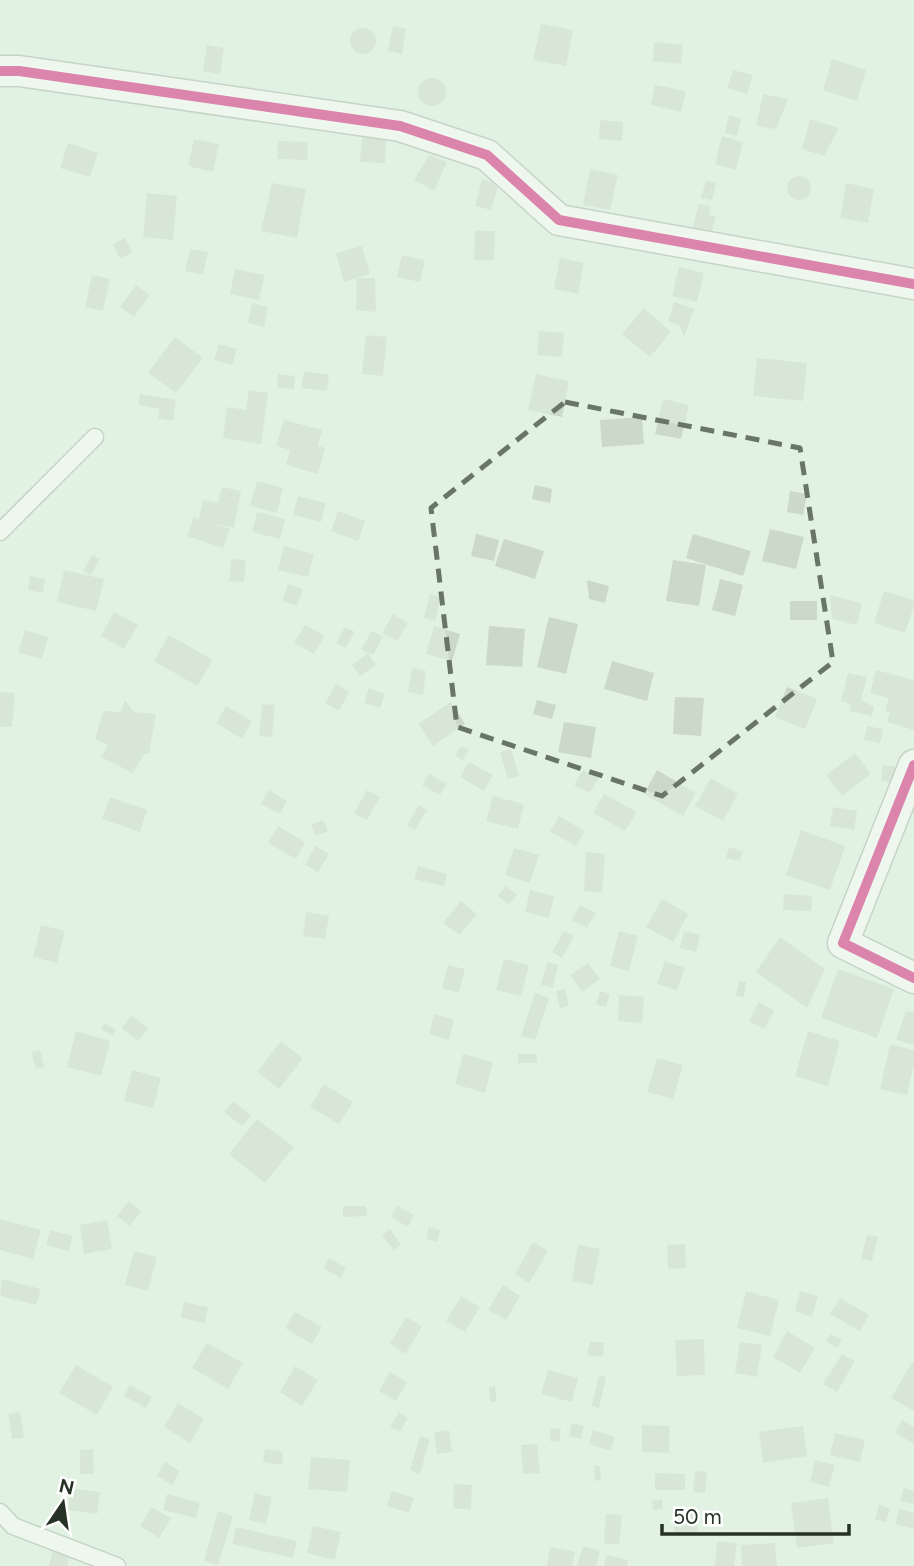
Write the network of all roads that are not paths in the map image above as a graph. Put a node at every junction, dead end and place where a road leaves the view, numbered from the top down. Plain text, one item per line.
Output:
1 (0, 71) edge
2 (914, 284) edge
3 (95, 438) dead end
4 (0, 532) edge
5 (914, 765) edge
6 (914, 978) edge
7 (0, 1512) edge
8 (117, 1566) edge

1 - 2 street
3 - 4 lane
5 - 6 street
7 - 8 lane

